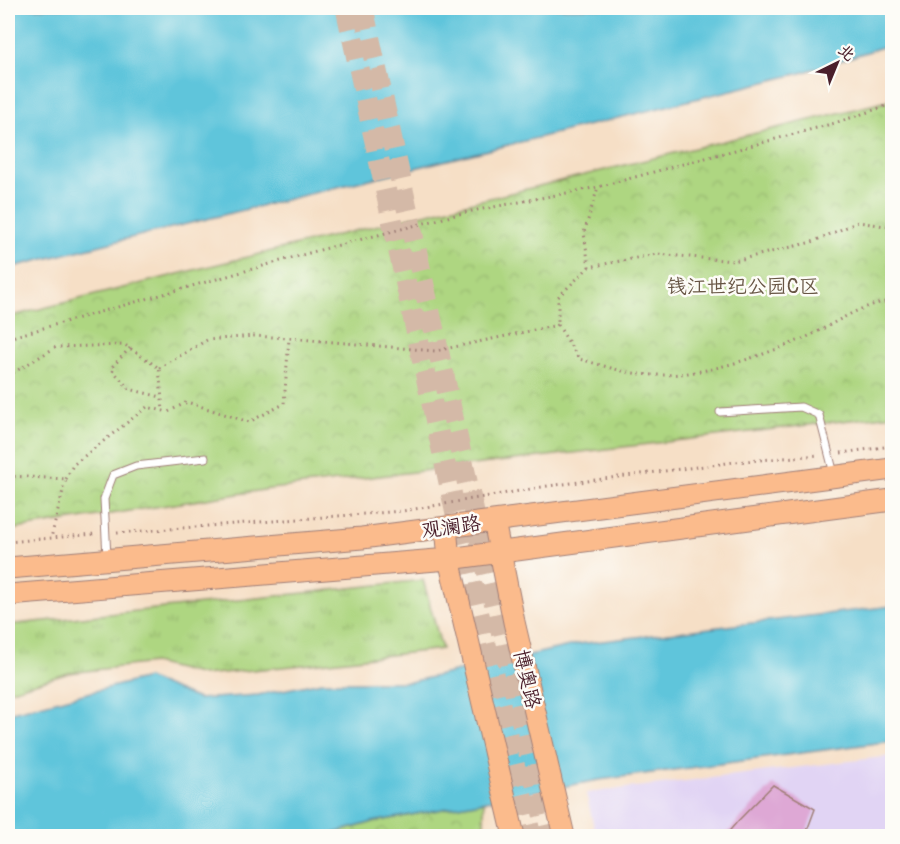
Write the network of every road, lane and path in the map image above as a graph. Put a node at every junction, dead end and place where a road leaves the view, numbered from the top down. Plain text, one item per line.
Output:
1 (892, 104) edge
2 (598, 188) junction
3 (892, 227) edge
4 (589, 267) junction
5 (892, 301) edge
6 (558, 325) junction
7 (8, 338) edge
8 (289, 338) junction
9 (130, 348) junction
10 (159, 368) junction
11 (8, 376) edge
12 (162, 398) junction
13 (163, 411) junction
14 (720, 412) dead end
15 (892, 446) edge
16 (829, 454) junction
17 (205, 458) dead end
18 (892, 469) edge
19 (8, 476) edge
20 (835, 476) junction
21 (66, 479) junction
22 (892, 500) edge
23 (494, 521) junction
24 (446, 527) junction
25 (106, 533) junction
26 (51, 538) junction
27 (8, 542) edge
28 (501, 552) junction
29 (449, 559) junction
30 (108, 560) junction
31 (8, 568) edge
32 (8, 595) edge
33 (562, 830) edge
34 (514, 837) edge

1 - 2 path
2 - 4 path
2 - 7 path
3 - 4 path
4 - 6 path
5 - 6 path
6 - 8 path
8 - 10 path
8 - 13 path
9 - 10 path
9 - 11 path
9 - 12 path
10 - 12 path
12 - 13 path
13 - 21 path
14 - 16 lane
15 - 16 path
16 - 20 lane
16 - 25 path
17 - 25 lane
18 - 20 main road, 观澜路
19 - 21 path
20 - 23 main road, 观澜路
21 - 26 path
22 - 28 main road, 观澜路
23 - 24 main road, 观澜路
23 - 28 main road, 博奥路
24 - 29 main road
24 - 30 main road, 观澜路
25 - 26 path
25 - 30 lane
26 - 27 path
28 - 29 main road, 观澜路
28 - 33 main road, 博奥路
29 - 32 main road, 观澜路
29 - 34 main road
30 - 31 main road, 观澜路

